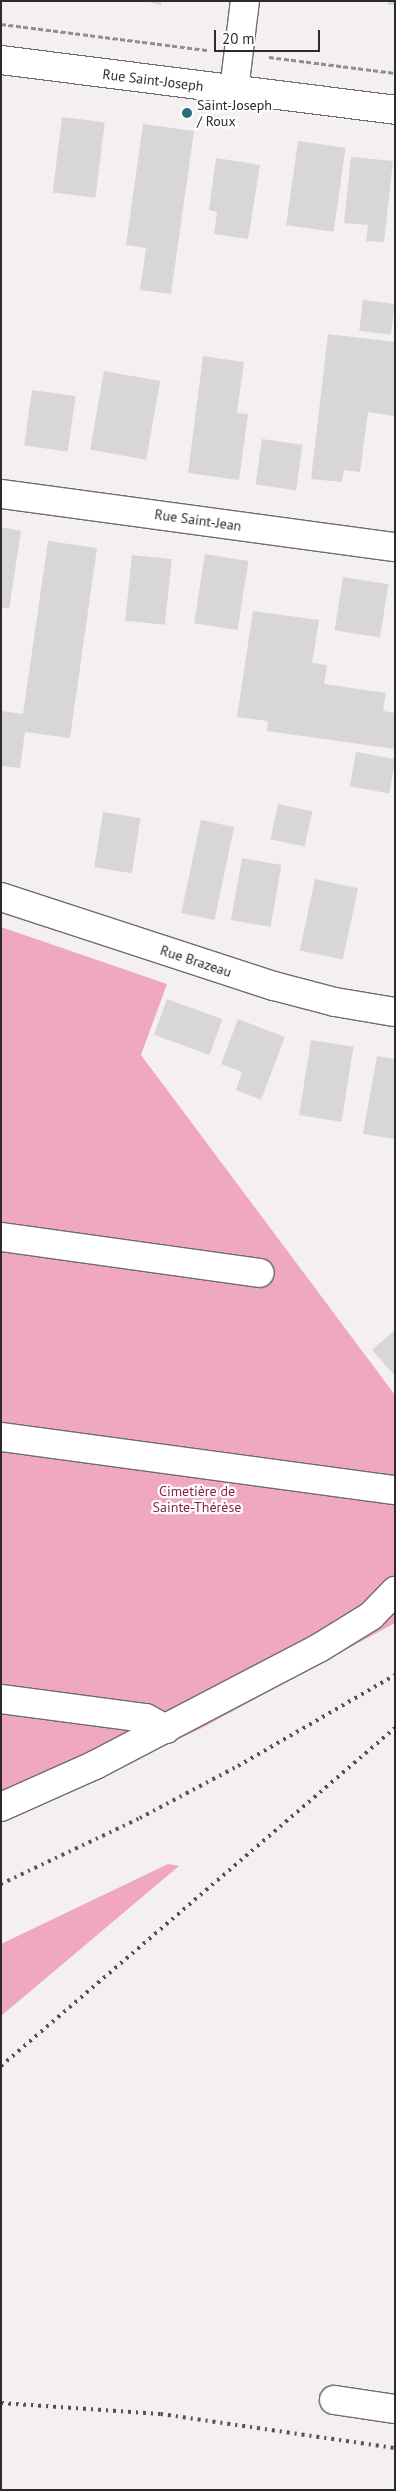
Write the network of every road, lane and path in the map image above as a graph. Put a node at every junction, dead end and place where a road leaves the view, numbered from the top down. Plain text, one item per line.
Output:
1 (245, 1) edge
2 (1, 24) edge
3 (200, 49) dead end
4 (277, 58) dead end
5 (1, 60) edge
6 (395, 73) edge
7 (234, 90) junction
8 (395, 110) edge
9 (1, 494) edge
10 (395, 547) edge
11 (1, 897) edge
12 (395, 1012) edge
13 (1, 1237) edge
14 (260, 1272) dead end
15 (1, 1437) edge
16 (395, 1490) edge
17 (395, 1591) edge
18 (1, 1699) edge
19 (166, 1729) junction
20 (1, 1806) edge
21 (334, 2400) dead end
22 (395, 2409) edge

1 - 7 street
2 - 3 path
4 - 6 path
5 - 7 street, Rue Saint-Joseph
7 - 8 street, Rue Saint-Joseph
9 - 10 street, Rue Saint-Jean
11 - 12 street, Rue Brazeau
13 - 14 street
15 - 16 street
17 - 19 street
18 - 19 street
19 - 20 street
21 - 22 street

